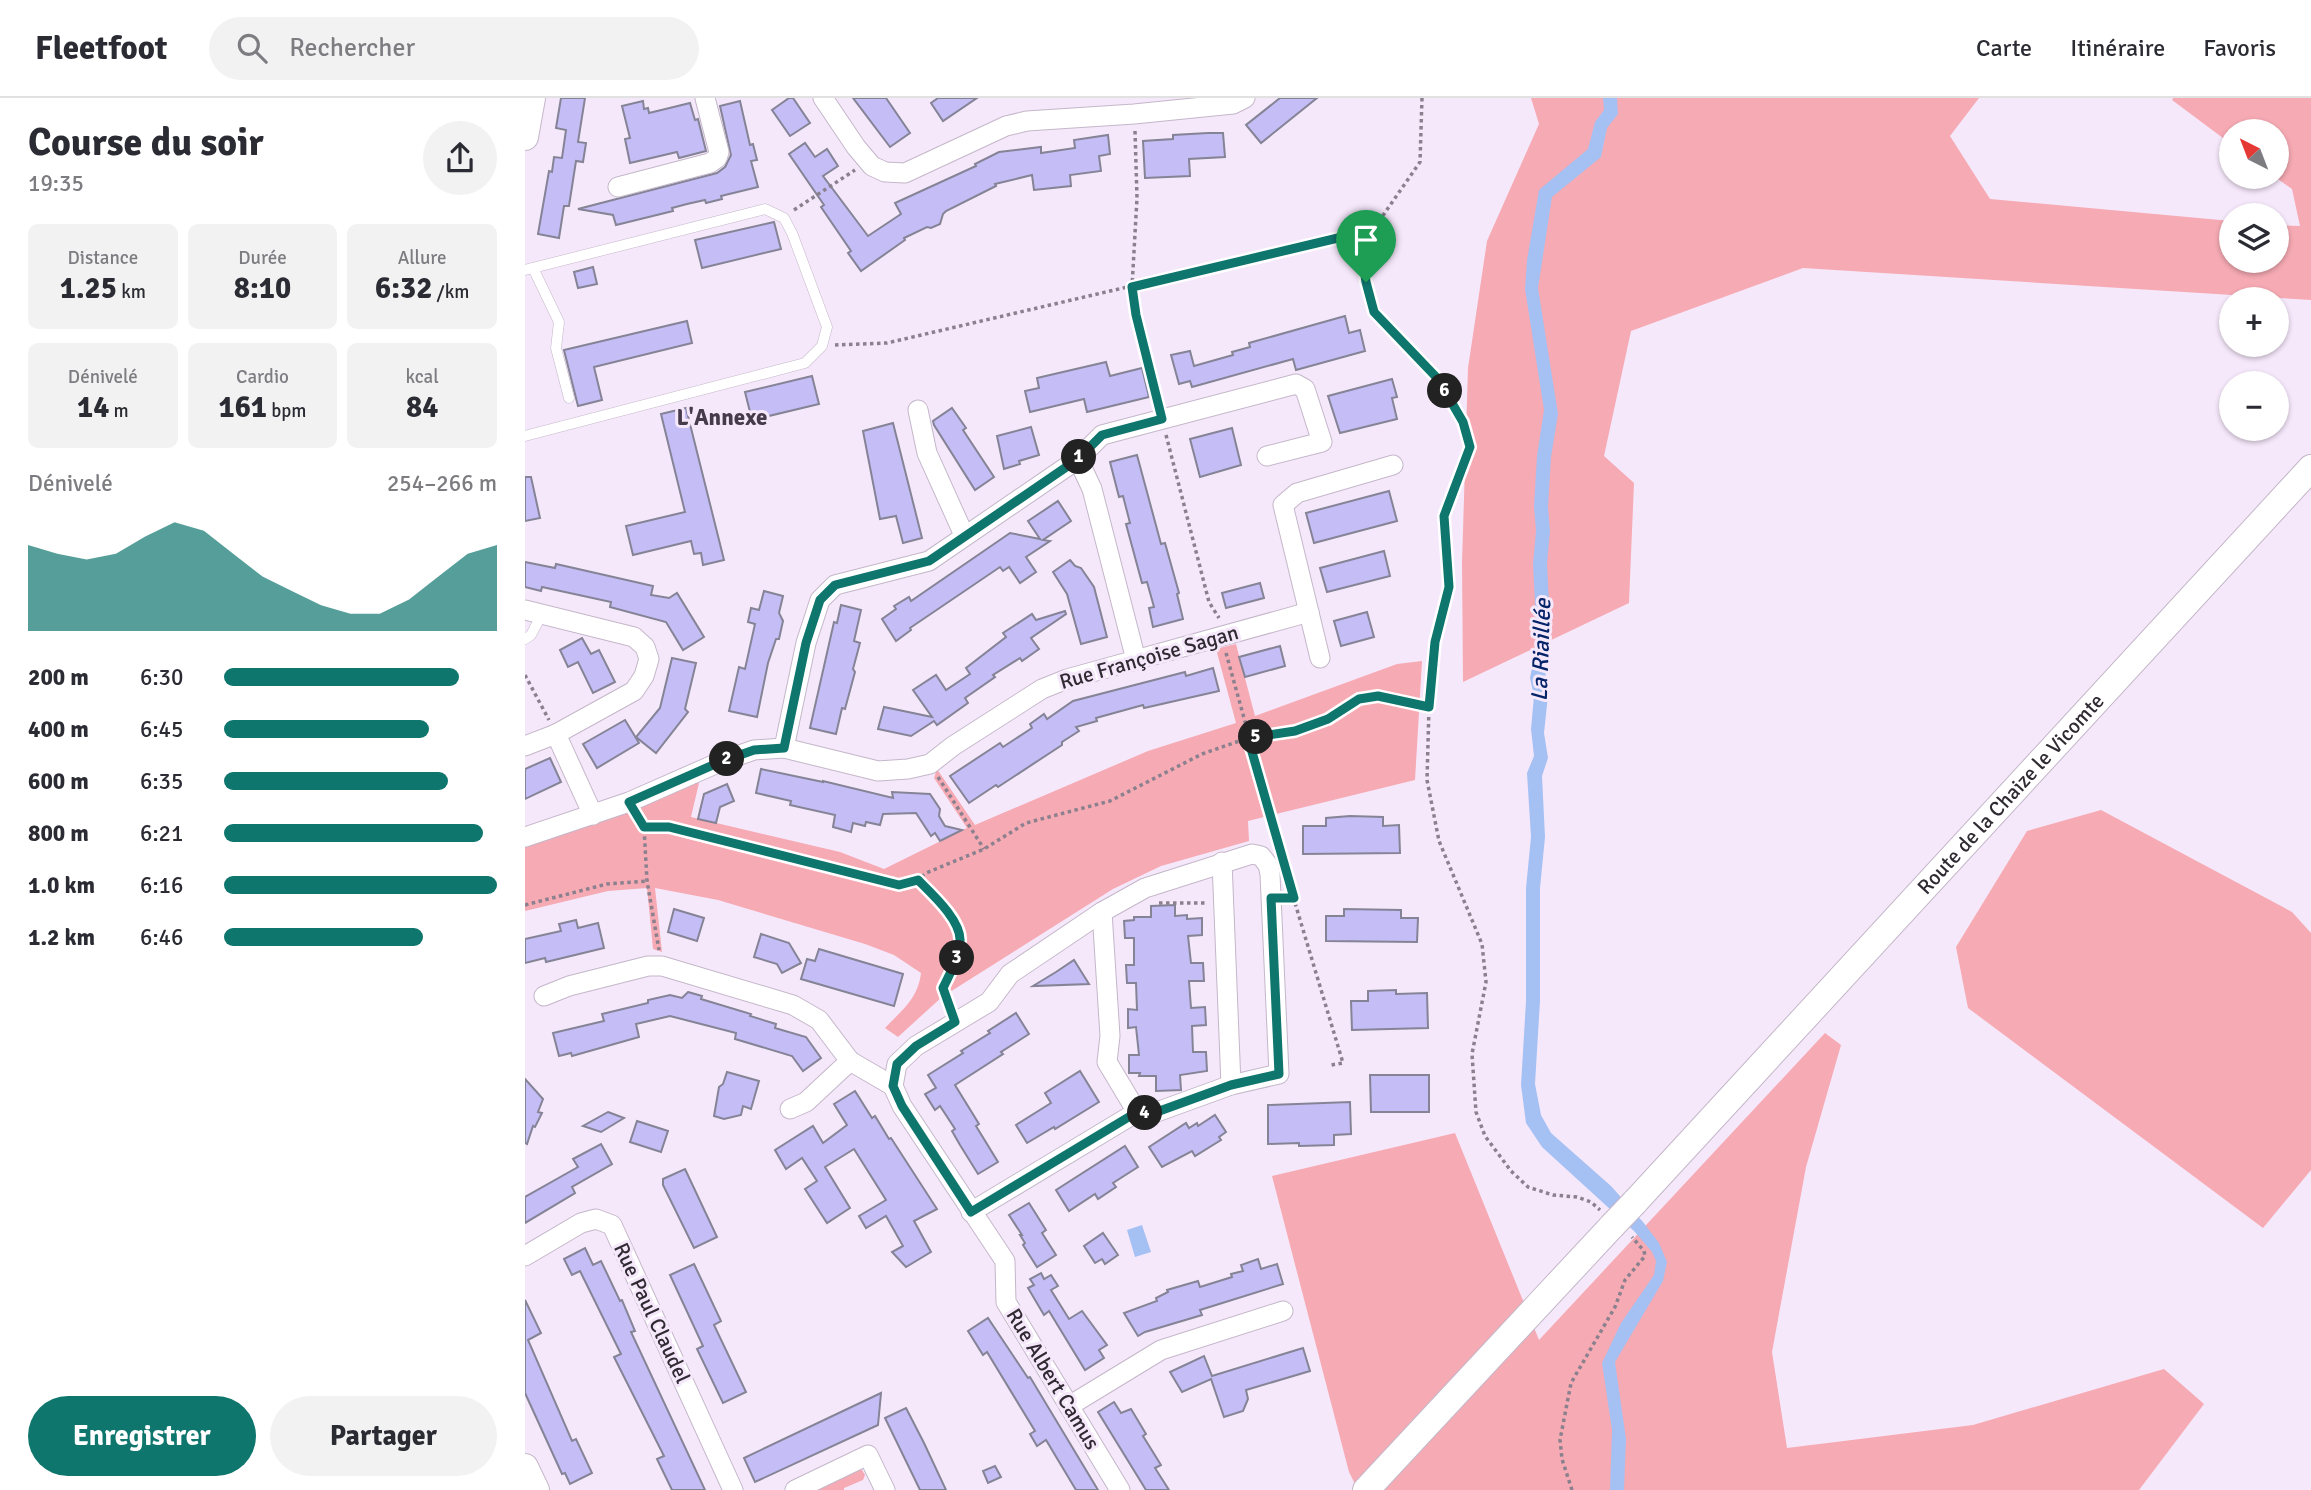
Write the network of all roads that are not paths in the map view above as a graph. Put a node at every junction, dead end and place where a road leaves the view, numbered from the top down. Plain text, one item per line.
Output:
1 (532, 98) edge
2 (705, 98) edge
3 (823, 98) edge
4 (1245, 98) edge
5 (525, 136) edge
6 (618, 187) dead end
7 (529, 269) edge
8 (569, 398) dead end
9 (918, 410) dead end
10 (525, 436) edge
11 (1267, 456) dead end
12 (1078, 459) junction
13 (1393, 465) dead end
14 (2311, 468) edge
15 (964, 535) junction
16 (534, 612) edge
17 (1309, 612) junction
18 (525, 639) edge
19 (1320, 657) dead end
20 (1136, 660) junction
21 (556, 734) junction
22 (525, 746) edge
23 (784, 748) junction
24 (593, 815) junction
25 (525, 837) edge
26 (1222, 862) junction
27 (1102, 912) junction
28 (544, 996) dead end
29 (850, 1061) junction
30 (1231, 1085) junction
31 (893, 1086) junction
32 (790, 1109) dead end
33 (1137, 1112) junction
34 (971, 1212) junction
35 (525, 1256) edge
36 (1283, 1311) dead end
37 (1069, 1406) junction
38 (525, 1467) edge
39 (536, 1490) edge
40 (733, 1490) edge
41 (795, 1490) edge
42 (885, 1490) edge
43 (1120, 1490) edge
44 (1366, 1490) edge

1 - 5 main road
2 - 6 street
3 - 4 street
7 - 8 lane
7 - 10 lane
9 - 15 street
11 - 12 street
12 - 15 street
12 - 20 street
13 - 17 street
14 - 44 main road, Route de la Chaize le Vicomte, bridge
15 - 23 street
16 - 18 lane
16 - 21 street
17 - 19 street
17 - 20 street, Rue Françoise Sagan
20 - 23 street, Rue Françoise Sagan
21 - 22 street
21 - 24 street
23 - 24 street, Rue Françoise Sagan
24 - 25 street, Rue Françoise Sagan
26 - 27 street
26 - 30 street
26 - 30 street
27 - 31 street
27 - 33 street
28 - 29 street
29 - 31 street
29 - 32 street
30 - 33 street
31 - 34 street, Rue Albert Camus
33 - 34 street
34 - 37 street, Rue Albert Camus
35 - 40 street, Rue Paul Claudel
36 - 37 street
37 - 43 street, Rue Albert Camus
38 - 39 main road
41 - 42 street

